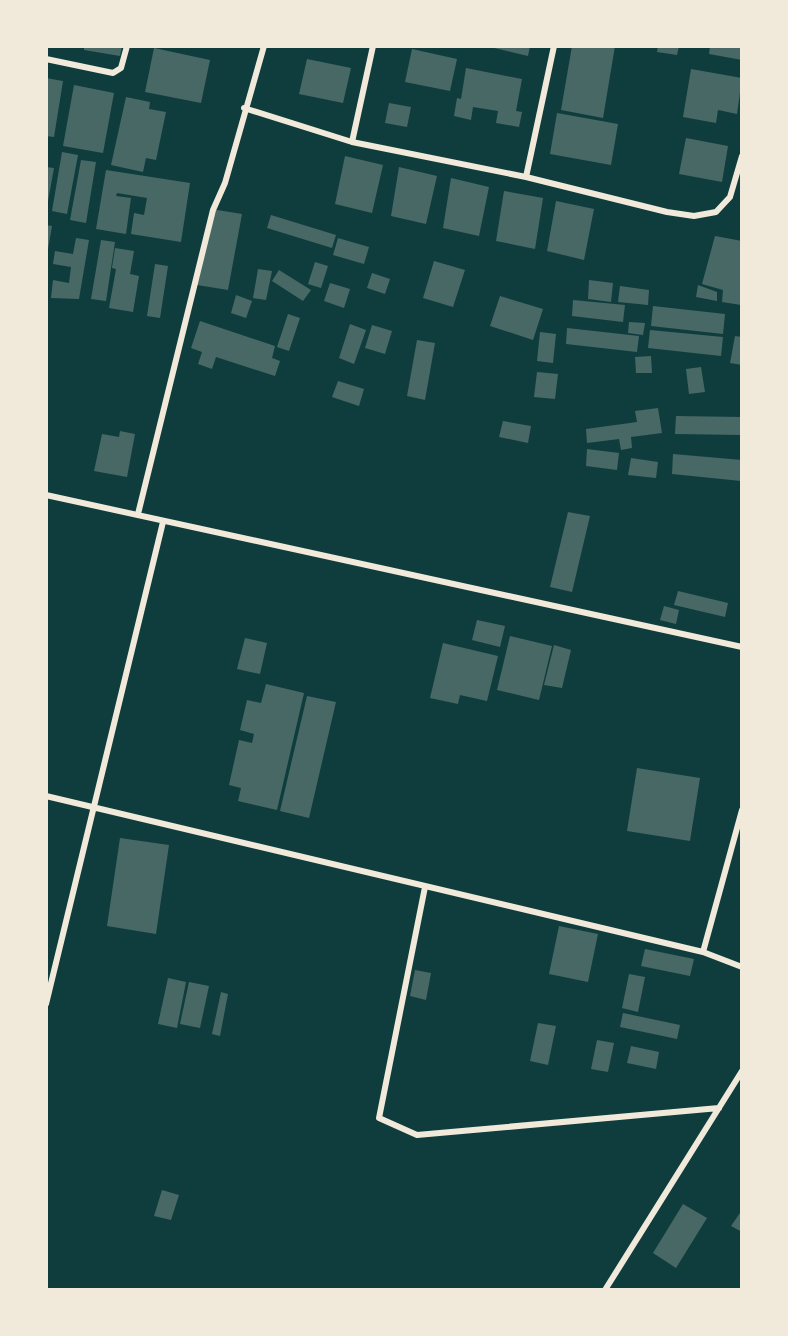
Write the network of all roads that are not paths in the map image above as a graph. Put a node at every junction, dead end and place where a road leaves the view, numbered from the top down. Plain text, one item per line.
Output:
1 (127, 46) edge
2 (264, 46) edge
3 (373, 46) edge
4 (554, 46) edge
5 (46, 59) edge
6 (244, 108) junction
7 (352, 142) junction
8 (741, 156) edge
9 (526, 177) junction
10 (46, 495) edge
11 (138, 514) junction
12 (163, 522) junction
13 (741, 647) edge
14 (46, 796) edge
15 (94, 806) junction
16 (741, 810) edge
17 (425, 887) junction
18 (703, 952) junction
19 (741, 967) edge
20 (46, 1004) edge
21 (741, 1071) edge
22 (718, 1108) junction
23 (605, 1290) edge

1 - 5 street
2 - 6 street
3 - 7 street
4 - 9 street
6 - 7 street
6 - 11 street
7 - 9 street
8 - 9 street
10 - 11 street
11 - 12 street
12 - 13 street
12 - 15 street
14 - 15 street
15 - 17 street
15 - 20 street
16 - 18 street
17 - 18 street
17 - 22 street
18 - 19 street
21 - 22 street
22 - 23 street

